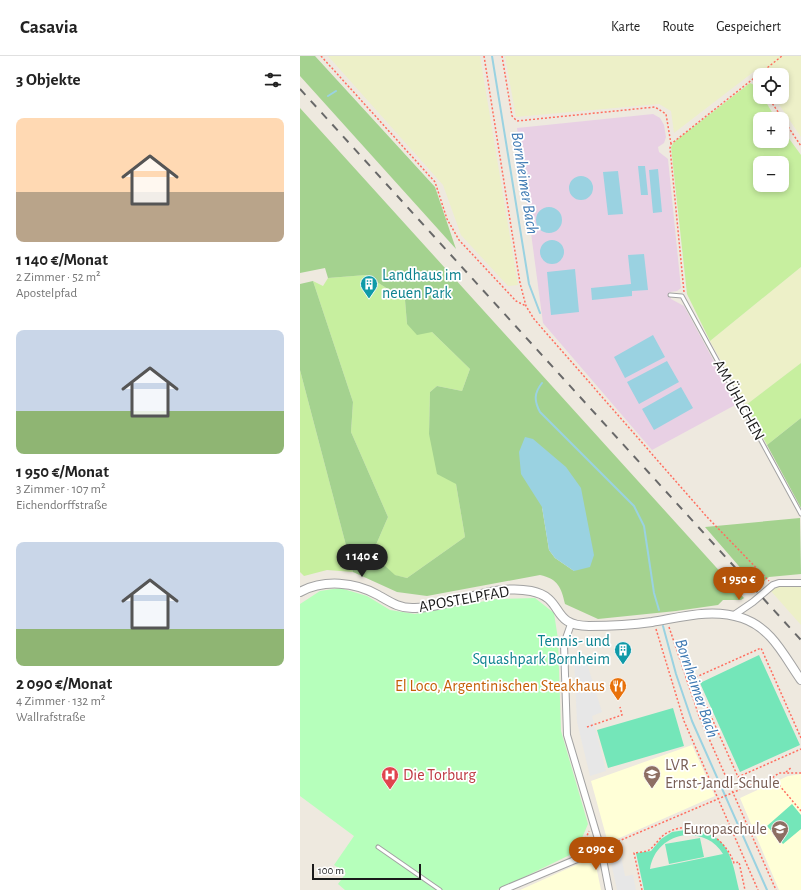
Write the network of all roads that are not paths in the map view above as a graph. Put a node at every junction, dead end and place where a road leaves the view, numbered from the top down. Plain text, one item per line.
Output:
1 (670, 295) dead end
2 (801, 514) edge
3 (801, 583) edge
4 (301, 590) edge
5 (734, 615) junction
6 (571, 624) junction
7 (801, 680) edge
8 (378, 847) dead end
9 (601, 849) junction
10 (515, 888) edge
11 (440, 890) edge
12 (503, 890) edge
13 (609, 890) edge

1 - 2 lane, AM ÜHLCHEN
3 - 5 street
4 - 6 street, APOSTELPFAD
5 - 6 street
5 - 7 street
6 - 9 street
8 - 11 lane
9 - 10 street
9 - 13 street
10 - 12 street

